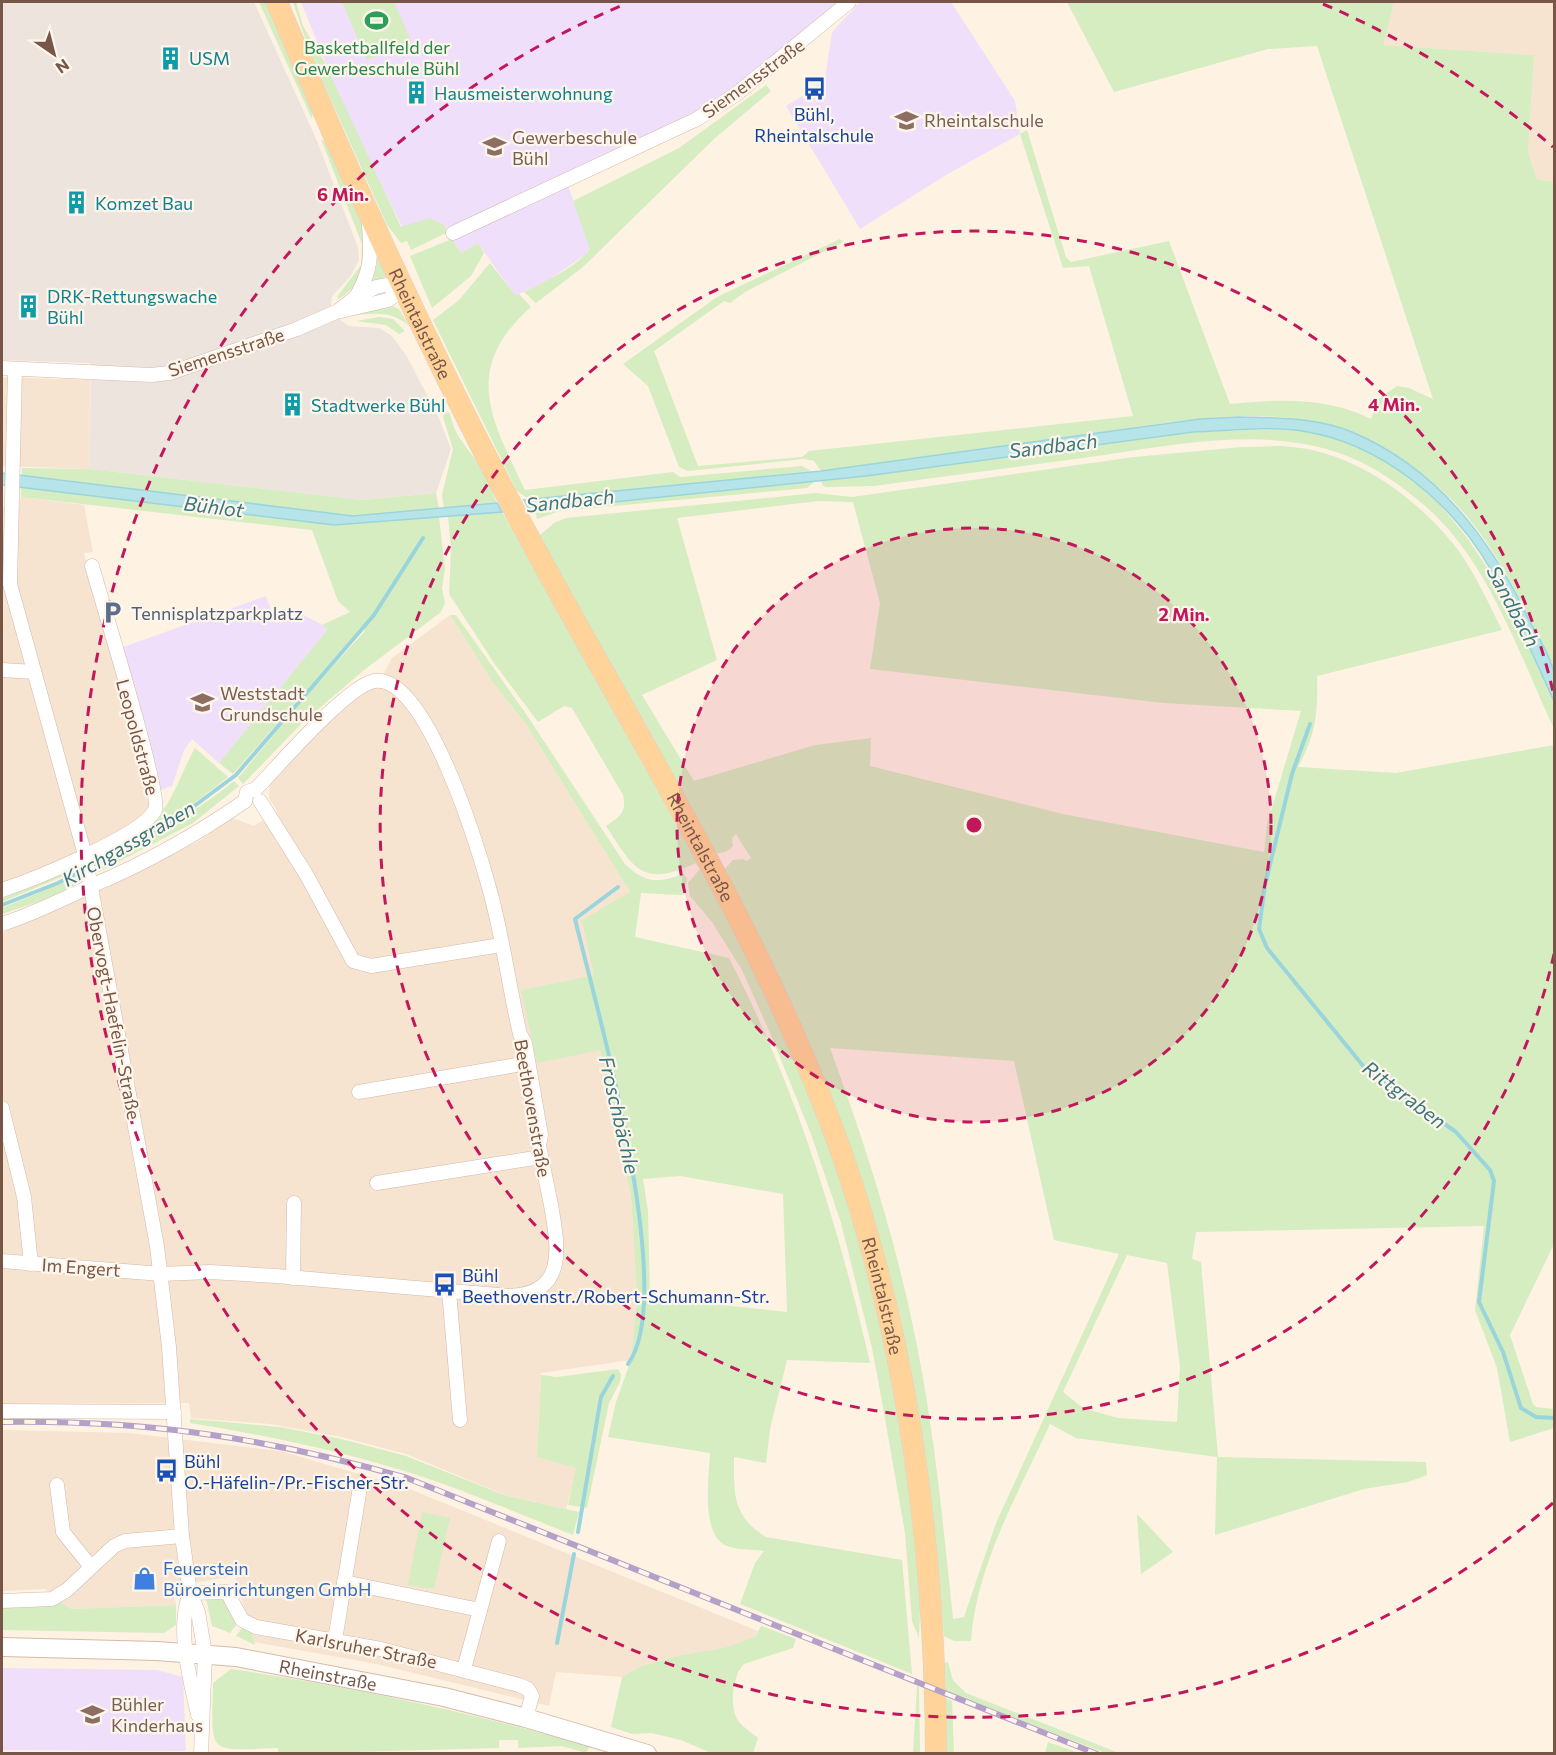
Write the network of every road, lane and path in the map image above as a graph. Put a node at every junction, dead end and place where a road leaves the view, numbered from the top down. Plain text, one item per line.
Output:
1 (277, 2) edge
2 (849, 2) edge
3 (369, 218) junction
4 (453, 233) dead end
5 (403, 289) junction
6 (356, 297) junction
7 (338, 311) junction
8 (8, 369) edge
9 (5, 558) edge
10 (92, 566) dead end
11 (2, 670) edge
12 (34, 672) junction
13 (258, 795) junction
14 (85, 858) junction
15 (90, 883) junction
16 (2, 890) edge
17 (2, 924) edge
18 (501, 945) junction
19 (528, 1063) junction
20 (358, 1092) dead end
21 (2, 1108) edge
22 (541, 1157) junction
23 (377, 1183) dead end
24 (294, 1203) dead end
25 (2, 1261) edge
26 (31, 1264) junction
27 (161, 1274) junction
28 (293, 1278) junction
29 (449, 1291) junction
30 (2, 1411) edge
31 (174, 1412) junction
32 (460, 1420) dead end
33 (57, 1485) dead end
34 (360, 1487) dead end
35 (183, 1536) junction
36 (499, 1541) dead end
37 (91, 1567) junction
38 (344, 1582) junction
39 (190, 1593) junction
40 (2, 1601) edge
41 (480, 1610) junction
42 (334, 1640) junction
43 (2, 1647) edge
44 (196, 1654) junction
45 (464, 1669) junction
46 (526, 1718) junction
47 (602, 1748) edge
48 (936, 1753) edge
49 (201, 1754) edge
50 (647, 1754) edge

1 - 3 main road, Rheintalstraße
2 - 4 street, Siemensstraße
3 - 5 main road, Rheintalstraße
3 - 6 street
5 - 6 street, Siemensstraße
5 - 7 street
5 - 48 main road, Rheintalstraße
6 - 7 street, Siemensstraße
7 - 8 street, Siemensstraße
8 - 9 street, Obervogt-Haefelin-Straße
9 - 12 street, Obervogt-Haefelin-Straße
10 - 14 street, Leopoldstraße
11 - 12 street
12 - 14 street, Obervogt-Haefelin-Straße
13 - 15 street
13 - 18 street
13 - 18 street, Beethovenstraße
14 - 15 street, Obervogt-Haefelin-Straße
14 - 16 street, Leopoldstraße
15 - 17 street
15 - 27 street, Obervogt-Haefelin-Straße
18 - 19 street, Beethovenstraße
19 - 20 street
19 - 22 street, Beethovenstraße
21 - 26 street
22 - 23 street
22 - 29 street, Beethovenstraße
24 - 28 street
25 - 26 street, Im Engert
26 - 27 street, Im Engert
27 - 28 street, Beethovenstraße
27 - 31 street, Obervogt-Haefelin-Straße
28 - 29 street, Beethovenstraße
29 - 32 street
30 - 31 street
31 - 35 street, Obervogt-Haefelin-Straße
33 - 37 street
34 - 38 street
35 - 37 street
35 - 39 street, Obervogt-Haefelin-Straße
36 - 41 street
37 - 40 street
38 - 41 street
38 - 42 street
39 - 42 street, Karlsruher Straße
39 - 44 street, Obervogt-Haefelin-Straße
41 - 45 street
42 - 45 street, Karlsruher Straße
43 - 44 street, Rheinstraße
44 - 46 street, Rheinstraße
44 - 49 street, Obervogt-Haefelin-Straße
45 - 46 street, Karlsruher Straße
46 - 47 street, Rheinstraße
47 - 50 street, Rheinstraße

